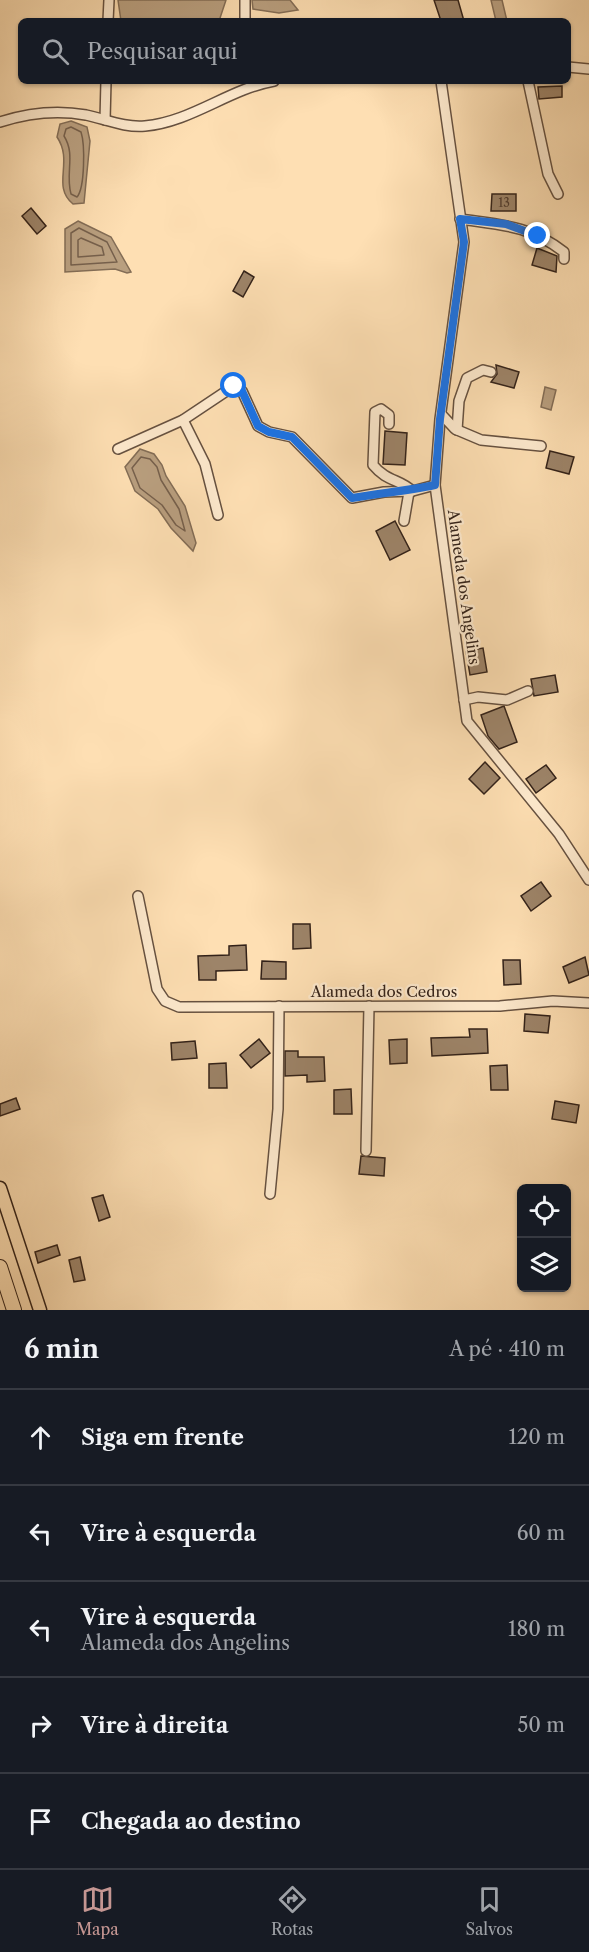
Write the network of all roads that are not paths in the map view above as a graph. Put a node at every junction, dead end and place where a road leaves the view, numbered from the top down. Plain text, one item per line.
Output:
1 (109, 0) edge
2 (245, 0) edge
3 (108, 18) edge
4 (245, 18) edge
5 (571, 67) edge
6 (589, 69) edge
7 (106, 84) edge
8 (250, 84) edge
9 (441, 84) edge
10 (529, 84) edge
11 (105, 120) junction
12 (0, 122) edge
13 (558, 194) dead end
14 (460, 219) junction
15 (564, 259) dead end
16 (491, 372) dead end
17 (441, 414) junction
18 (183, 420) junction
19 (389, 424) dead end
20 (457, 430) junction
21 (541, 446) dead end
22 (118, 449) dead end
23 (435, 485) junction
24 (412, 491) junction
25 (218, 515) dead end
26 (404, 521) dead end
27 (528, 691) dead end
28 (464, 700) junction
29 (589, 880) edge
30 (138, 896) dead end
31 (589, 1004) edge
32 (279, 1006) junction
33 (369, 1006) junction
34 (366, 1151) dead end
35 (0, 1188) edge
36 (270, 1194) dead end
37 (0, 1267) edge
38 (14, 1310) edge
39 (40, 1310) edge

1 - 3 street
2 - 4 street
5 - 6 street
7 - 11 street
8 - 11 street
9 - 14 street, Alameda dos Angelins
10 - 13 street
11 - 12 street
14 - 15 street
14 - 17 street, Alameda dos Angelins
16 - 20 street
17 - 20 street
17 - 23 street, Alameda dos Angelins
18 - 22 street
18 - 24 street
18 - 25 street
19 - 24 street
20 - 21 street
23 - 24 street
23 - 28 street, Alameda dos Angelins
24 - 26 street
27 - 28 street
28 - 29 street, Alameda dos Angelins
30 - 32 street, Alameda dos Cedros
31 - 33 street, Alameda dos Cedros
32 - 33 street, Alameda dos Cedros
32 - 36 street
33 - 34 street
35 - 39 main road
37 - 38 highway

